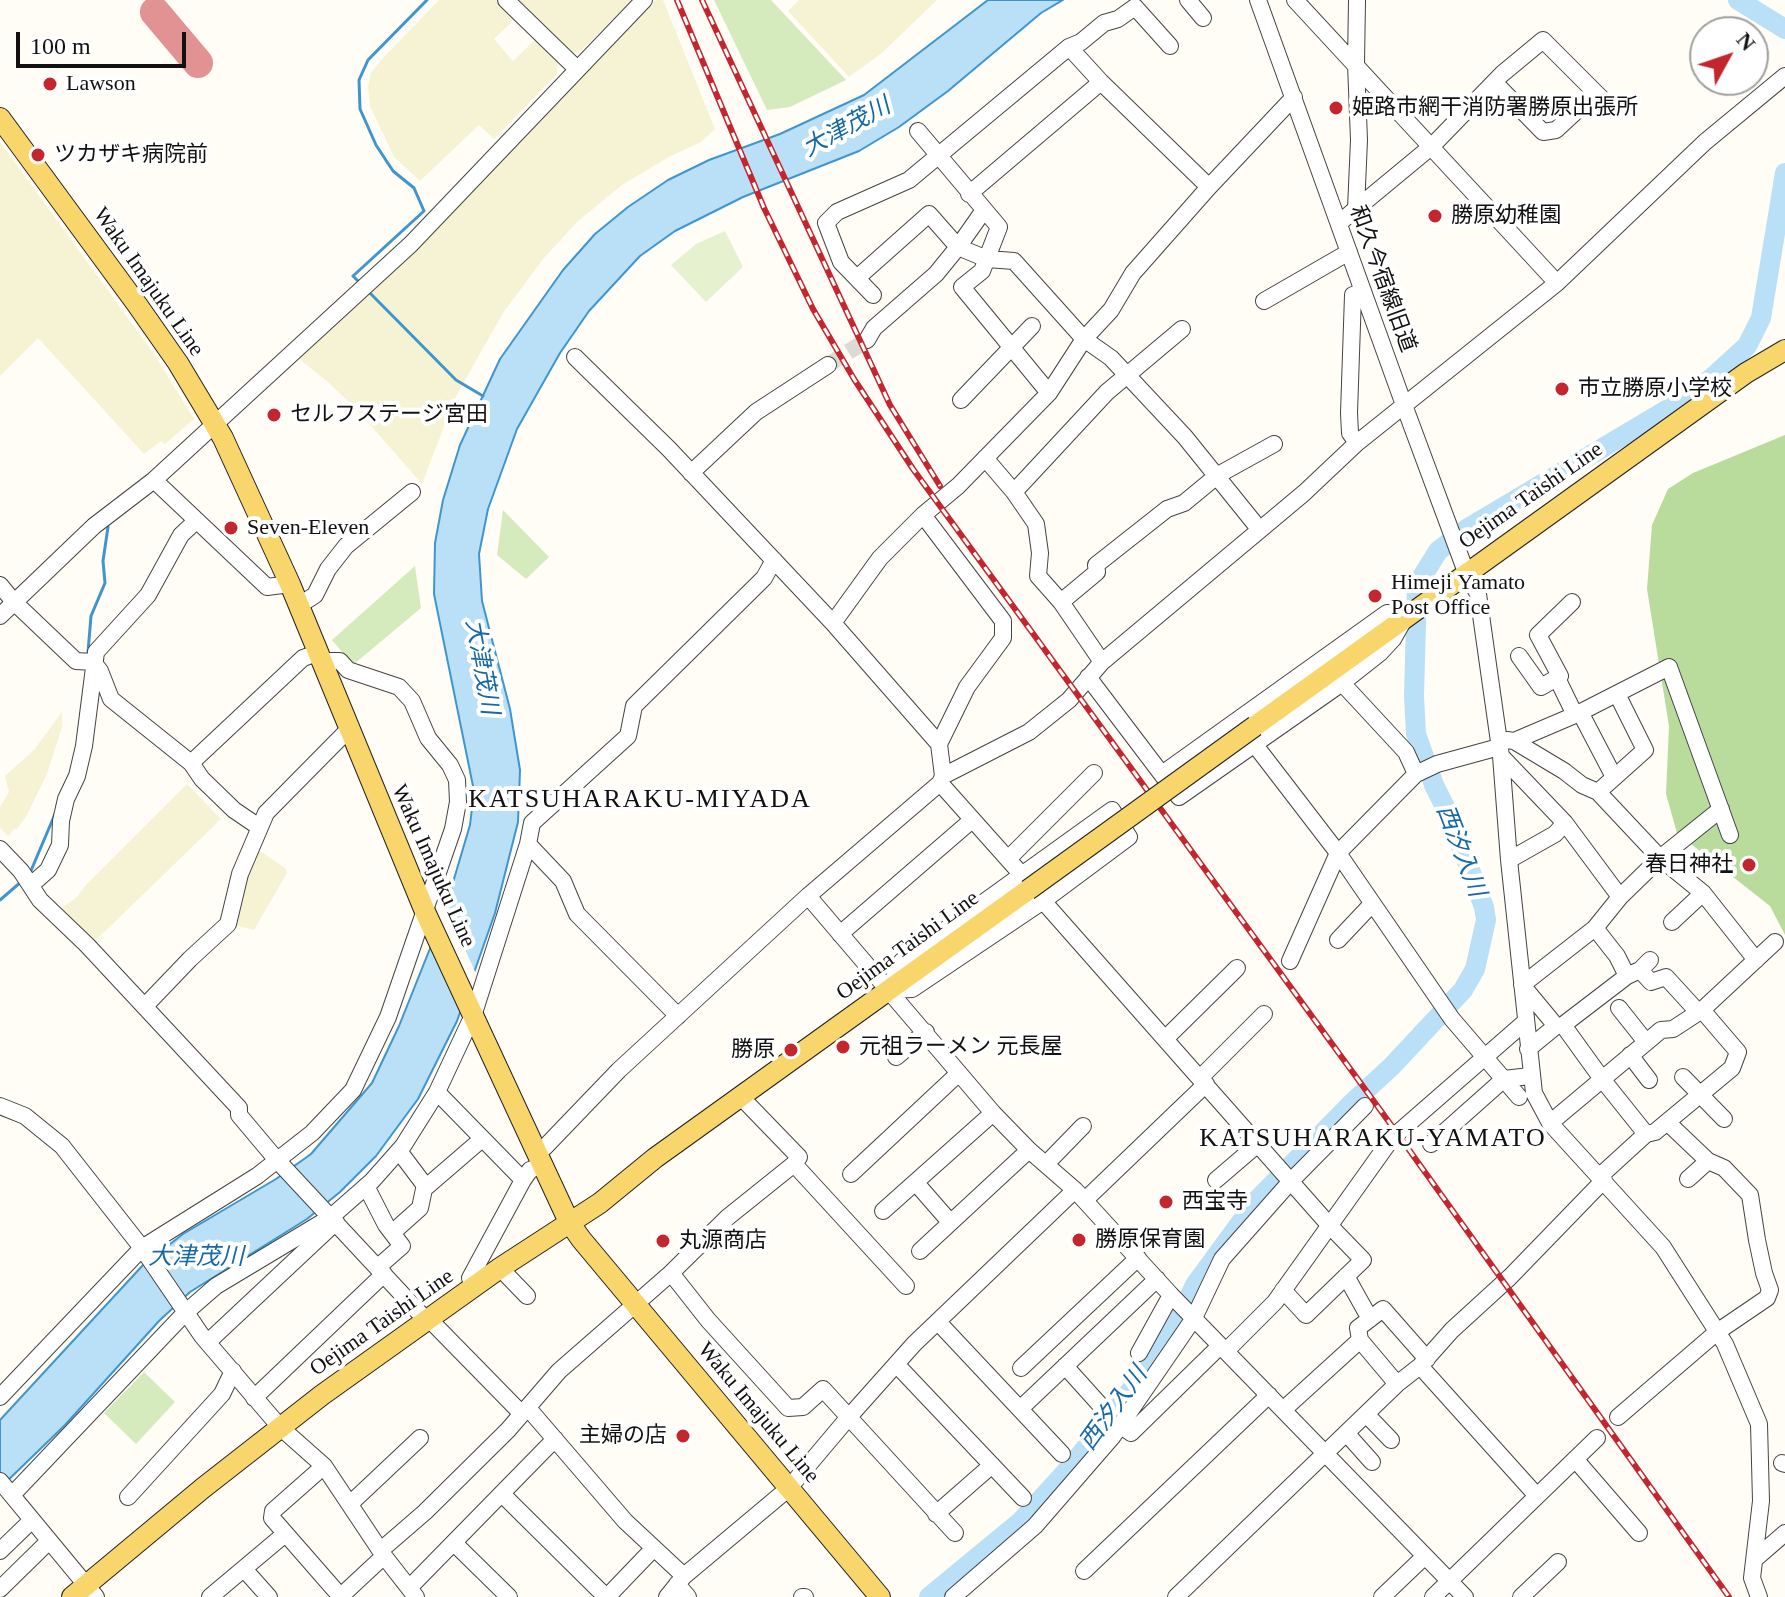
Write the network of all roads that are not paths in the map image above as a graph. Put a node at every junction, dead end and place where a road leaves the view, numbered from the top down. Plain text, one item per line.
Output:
1 (506, 0) edge
2 (644, 0) edge
3 (1188, 0) edge
4 (1258, 0) edge
5 (1295, 0) edge
6 (1357, 0) edge
7 (1203, 18) dead end
8 (1170, 46) dead end
9 (1069, 47) junction
10 (1356, 64) junction
11 (576, 68) junction
12 (1785, 76) edge
13 (1101, 82) junction
14 (1495, 83) junction
15 (1596, 93) junction
16 (1294, 97) junction
17 (1613, 110) dead end
18 (0, 118) edge
19 (918, 131) dead end
20 (1432, 146) junction
21 (938, 154) junction
22 (1209, 187) junction
23 (969, 194) junction
24 (1356, 209) junction
25 (984, 210) junction
26 (1339, 223) junction
27 (958, 247) junction
28 (1349, 252) junction
29 (987, 259) junction
30 (857, 278) junction
31 (1557, 283) junction
32 (1363, 291) junction
33 (873, 295) dead end
34 (1264, 301) dead end
35 (1032, 326) dead end
36 (1182, 329) dead end
37 (1084, 339) junction
38 (867, 340) tunnel mouth
39 (1010, 349) junction
40 (1785, 350) edge
41 (575, 357) dead end
42 (828, 365) tunnel mouth
43 (1127, 374) junction
44 (1049, 393) junction
45 (961, 400) dead end
46 (1404, 405) junction
47 (215, 424) junction
48 (1357, 443) junction
49 (1274, 444) dead end
50 (985, 458) junction
51 (691, 473) junction
52 (1218, 475) junction
53 (154, 480) junction
54 (412, 492) dead end
55 (1014, 492) junction
56 (923, 515) junction
57 (196, 521) junction
58 (1260, 530) junction
59 (774, 560) junction
60 (1466, 572) junction
61 (290, 584) junction
62 (0, 585) edge
63 (14, 602) junction
64 (1061, 602) junction
65 (1572, 602) dead end
66 (298, 606) junction
67 (0, 616) edge
68 (1406, 616) junction
69 (833, 623) junction
70 (1362, 630) junction
71 (1380, 653) junction
72 (1353, 656) junction
73 (1519, 656) dead end
74 (319, 657) junction
75 (93, 662) junction
76 (1102, 662) junction
77 (1088, 677) junction
78 (1557, 678) junction
79 (1342, 683) junction
80 (1617, 694) junction
81 (1578, 714) junction
82 (348, 730) junction
83 (1255, 735) junction
84 (939, 744) junction
85 (1503, 746) junction
86 (191, 763) junction
87 (1094, 773) dead end
88 (1162, 774) junction
89 (1416, 774) junction
90 (1614, 777) junction
91 (941, 780) junction
92 (1598, 792) junction
93 (1721, 809) junction
94 (972, 820) junction
95 (1565, 823) junction
96 (259, 827) junction
97 (1730, 835) dead end
98 (528, 844) junction
99 (0, 849) edge
100 (1338, 853) junction
101 (1660, 858) junction
102 (1008, 859) junction
103 (1509, 860) junction
104 (31, 885) junction
105 (1031, 889) junction
106 (1703, 893) junction
107 (808, 896) junction
108 (1620, 897) junction
109 (1371, 905) junction
110 (426, 914) junction
111 (1672, 922) dead end
112 (1595, 928) junction
113 (840, 934) junction
114 (1338, 940) dead end
115 (1775, 942) dead end
116 (1756, 960) junction
117 (1290, 961) dead end
118 (1237, 968) dead end
119 (1639, 969) junction
120 (1522, 985) junction
121 (888, 990) junction
122 (145, 1006) junction
123 (1619, 1008) dead end
124 (1700, 1011) junction
125 (474, 1013) junction
126 (1264, 1014) dead end
127 (678, 1016) junction
128 (1525, 1022) junction
129 (1560, 1026) junction
130 (926, 1032) junction
131 (1165, 1039) junction
132 (1646, 1042) junction
133 (1528, 1049) junction
134 (1630, 1055) junction
135 (896, 1057) dead end
136 (1484, 1057) junction
137 (959, 1073) junction
138 (1530, 1076) junction
139 (1683, 1077) dead end
140 (1504, 1079) junction
141 (1602, 1079) junction
142 (1649, 1080) dead end
143 (1203, 1081) junction
144 (437, 1092) junction
145 (1701, 1095) junction
146 (741, 1097) junction
147 (1519, 1097) dead end
148 (0, 1106) edge
149 (1365, 1106) dead end
150 (993, 1113) junction
151 (1724, 1119) dead end
152 (1667, 1122) junction
153 (1550, 1123) junction
154 (1083, 1126) dead end
155 (1646, 1134) junction
156 (482, 1139) junction
157 (1258, 1144) junction
158 (1431, 1144) dead end
159 (1029, 1150) junction
160 (399, 1151) junction
161 (539, 1158) junction
162 (276, 1159) junction
163 (1708, 1161) junction
164 (1047, 1163) junction
165 (794, 1164) junction
166 (851, 1174) dead end
167 (1602, 1178) junction
168 (1688, 1179) dead end
169 (523, 1180) junction
170 (1216, 1180) dead end
171 (1291, 1181) junction
172 (916, 1183) junction
173 (366, 1186) junction
174 (426, 1187) junction
175 (1080, 1195) junction
176 (883, 1211) dead end
177 (333, 1219) junction
178 (569, 1222) junction
179 (950, 1222) junction
180 (1330, 1226) junction
181 (392, 1233) junction
182 (142, 1248) junction
183 (920, 1251) dead end
184 (1138, 1258) junction
185 (500, 1268) junction
186 (381, 1271) junction
187 (671, 1273) junction
188 (1346, 1276) junction
189 (1157, 1279) junction
190 (906, 1286) dead end
191 (474, 1287) junction
192 (1283, 1290) junction
193 (1171, 1295) junction
194 (527, 1296) dead end
195 (634, 1303) junction
196 (185, 1313) junction
197 (1194, 1318) junction
198 (427, 1319) junction
199 (1370, 1319) junction
200 (938, 1322) junction
201 (1717, 1332) junction
202 (1360, 1340) junction
203 (208, 1342) junction
204 (1223, 1348) junction
205 (1139, 1353) dead end
206 (1424, 1362) junction
207 (896, 1364) junction
208 (1065, 1366) junction
209 (1021, 1368) dead end
210 (233, 1371) junction
211 (1397, 1384) junction
212 (1269, 1395) junction
213 (0, 1397) edge
214 (254, 1398) junction
215 (1101, 1406) dead end
216 (1020, 1409) junction
217 (1283, 1410) junction
218 (525, 1411) junction
219 (1366, 1414) junction
220 (1618, 1417) dead end
221 (848, 1418) junction
222 (1120, 1425) junction
223 (280, 1427) junction
224 (1347, 1434) junction
225 (420, 1438) dead end
226 (1597, 1438) dead end
227 (555, 1439) junction
228 (1391, 1440) dead end
229 (1062, 1454) dead end
230 (1326, 1454) junction
231 (1575, 1459) junction
232 (1372, 1462) dead end
233 (992, 1465) junction
234 (324, 1466) junction
235 (0, 1481) edge
236 (789, 1488) junction
237 (502, 1494) junction
238 (12, 1495) junction
239 (1537, 1496) junction
240 (128, 1497) dead end
241 (1023, 1498) dead end
242 (351, 1503) junction
243 (936, 1514) junction
244 (32, 1520) junction
245 (955, 1533) dead end
246 (1639, 1533) dead end
247 (285, 1534) junction
248 (49, 1541) junction
249 (1783, 1542) edge
250 (454, 1543) junction
251 (654, 1548) junction
252 (0, 1551) edge
253 (382, 1553) junction
254 (1425, 1556) junction
255 (1755, 1559) junction
256 (1558, 1562) dead end
257 (244, 1569) junction
258 (1084, 1571) dead end
259 (1449, 1581) junction
260 (676, 1585) edge
261 (0, 1589) edge
262 (413, 1592) edge
263 (85, 1593) edge
264 (210, 1597) edge
265 (269, 1597) edge
266 (341, 1597) edge
267 (509, 1597) edge
268 (606, 1597) edge
269 (688, 1597) edge
270 (880, 1597) edge
271 (953, 1597) edge
272 (1176, 1597) edge
273 (1382, 1597) edge
274 (1433, 1597) edge
275 (1465, 1597) edge
276 (1521, 1597) edge
277 (1759, 1597) edge

1 - 11 street
2 - 11 street
3 - 7 street
4 - 16 street, 和久今宿線旧道
5 - 10 street
6 - 10 street
8 - 9 street
9 - 13 street
9 - 21 street
10 - 20 street
10 - 24 street
11 - 47 street
12 - 31 street
13 - 22 street
13 - 23 street
14 - 15 street
14 - 15 street
14 - 20 street
15 - 17 street
16 - 22 street
16 - 26 street, 和久今宿線旧道
18 - 47 main road, Waku Imajuku Line
19 - 21 street
20 - 24 street
20 - 31 street
21 - 23 street
21 - 30 street
22 - 37 street
23 - 25 street
24 - 26 street
25 - 27 street
25 - 29 street
26 - 28 street, 和久今宿線旧道
27 - 29 street
27 - 30 street
27 - 38 street
28 - 32 street, 和久今宿線旧道
28 - 34 street
29 - 37 street
29 - 39 street
30 - 33 street
31 - 46 street
32 - 46 street, 和久今宿線旧道
32 - 48 street
35 - 39 street
36 - 43 street
37 - 43 street
37 - 44 street
39 - 44 street
39 - 45 street
40 - 60 main road, Oejima Taishi Line
41 - 51 street
42 - 51 street
43 - 52 street
43 - 55 street
44 - 50 street
46 - 48 street
46 - 60 street, 和久今宿線旧道
47 - 53 street
47 - 61 main road, Waku Imajuku Line
48 - 58 street
49 - 52 street
50 - 55 street
50 - 56 street
51 - 59 street
52 - 58 street
52 - 64 street
53 - 57 street
53 - 63 street
54 - 66 street
55 - 64 street
56 - 69 street
56 - 84 street
57 - 61 street
57 - 75 street
58 - 76 street
59 - 69 street
59 - 98 street
60 - 68 main road, Oejima Taishi Line
60 - 85 street, 和久今宿線旧道
61 - 66 main road, Waku Imajuku Line
62 - 63 street
63 - 67 street
63 - 75 street
64 - 76 street
65 - 78 street
66 - 74 main road, Waku Imajuku Line
68 - 70 street
68 - 71 street
68 - 72 main road, Oejima Taishi Line
69 - 84 street
70 - 72 street
70 - 88 street
71 - 72 street
71 - 79 street
72 - 83 main road, Oejima Taishi Line
73 - 78 street
74 - 82 main road, Waku Imajuku Line
74 - 86 street
74 - 110 street
75 - 86 street
75 - 104 street
76 - 77 street
77 - 88 street
77 - 91 street
78 - 81 street
79 - 83 street
79 - 89 street
80 - 81 street
80 - 90 street
80 - 93 street
81 - 85 street
81 - 90 street
82 - 96 street
82 - 110 main road, Waku Imajuku Line
83 - 88 street
83 - 100 street
83 - 105 main road, Oejima Taishi Line, bridge
84 - 91 street
85 - 89 street
85 - 92 street
85 - 95 street
85 - 103 street, 和久今宿線旧道
86 - 96 street
87 - 102 street
89 - 100 street
90 - 92 street
91 - 94 street
91 - 107 street
92 - 101 street
93 - 97 street
93 - 101 street
94 - 102 street
94 - 113 street
95 - 103 street
95 - 108 street
96 - 122 street
98 - 125 street
98 - 127 street
99 - 104 street
100 - 109 street
100 - 117 street
101 - 106 street
101 - 108 street
102 - 105 street
103 - 120 street, 和久今宿線旧道
104 - 122 street
105 - 105 street
105 - 121 main road, Oejima Taishi Line
105 - 131 street
106 - 111 street
106 - 116 street
107 - 113 street
107 - 127 street
108 - 112 street
109 - 114 street
109 - 136 street
110 - 125 main road, Waku Imajuku Line
110 - 162 street
112 - 119 street
112 - 120 street
113 - 121 street
115 - 116 street
116 - 124 street
118 - 131 street
119 - 124 street
119 - 129 street
120 - 128 street, 和久今宿線旧道
120 - 129 street
121 - 130 street
121 - 146 main road, Oejima Taishi Line
122 - 162 street
123 - 132 street
124 - 132 street
124 - 145 street
125 - 144 street
125 - 161 main road, Waku Imajuku Line
126 - 143 street
127 - 161 street
128 - 133 street, 和久今宿線旧道
128 - 136 street
129 - 133 street
129 - 141 street
130 - 135 street
130 - 137 street
131 - 143 street
132 - 134 street
133 - 138 street, 和久今宿線旧道
134 - 141 street
134 - 142 street
136 - 140 street
136 - 180 street
137 - 150 street
137 - 166 street
138 - 140 street
138 - 153 street, 和久今宿線旧道
139 - 145 street
140 - 147 street
140 - 158 street
141 - 153 street
141 - 155 street
143 - 157 street
143 - 175 street
144 - 156 street
144 - 160 street
145 - 151 street
145 - 152 street
146 - 165 street
146 - 178 main road, Oejima Taishi Line
148 - 182 street
149 - 171 street
150 - 159 street
150 - 172 street
152 - 155 street
152 - 163 street
153 - 167 street, 和久今宿線旧道
154 - 164 street
155 - 167 street
156 - 169 street
156 - 174 street
157 - 170 street
157 - 171 street
159 - 164 street
159 - 179 street
160 - 173 street
160 - 174 street
161 - 169 street
161 - 178 main road, Waku Imajuku Line
162 - 177 street
162 - 182 street
163 - 168 street
163 - 201 street
164 - 175 street
165 - 187 street
165 - 190 street
167 - 201 street, 和久今宿線旧道
167 - 206 street
169 - 191 street
171 - 180 street
171 - 197 street
172 - 176 street
172 - 179 street
173 - 177 street
173 - 181 street
174 - 181 street
175 - 184 street
175 - 200 street
177 - 186 street
177 - 196 street
177 - 203 street
178 - 185 main road, Oejima Taishi Line
178 - 195 main road, Waku Imajuku Line
179 - 183 street
180 - 188 street
180 - 192 street
181 - 186 street
182 - 196 street
182 - 213 street
184 - 189 street
184 - 209 street
185 - 191 main road, Oejima Taishi Line
185 - 194 street
186 - 198 street
186 - 214 street
187 - 195 street
187 - 221 street
188 - 192 street
188 - 199 street
189 - 193 street
189 - 208 street
191 - 198 main road, Oejima Taishi Line
192 - 204 street
193 - 197 street
193 - 205 street
195 - 218 street
195 - 236 main road, Waku Imajuku Line
196 - 203 street
196 - 238 street
197 - 204 street
197 - 222 street
198 - 218 street
198 - 223 main road, Oejima Taishi Line
199 - 202 street
199 - 206 street
200 - 207 street
200 - 216 street
201 - 220 street
201 - 255 street, 和久今宿線旧道
202 - 211 street
202 - 217 street
203 - 210 street
204 - 212 street
204 - 222 street
206 - 211 street
206 - 239 street
207 - 221 street
207 - 233 street
208 - 215 street
208 - 216 street
210 - 214 street
210 - 240 street
211 - 219 street
212 - 217 street
212 - 258 street
214 - 223 street
216 - 229 street
217 - 230 street
218 - 227 street
218 - 253 street
219 - 224 street
219 - 228 street
221 - 236 street
221 - 243 street
222 - 271 street
223 - 234 street
223 - 263 main road, Oejima Taishi Line
224 - 230 street
224 - 232 street
225 - 242 street
226 - 231 street
227 - 237 street
227 - 251 street
230 - 254 street
230 - 272 street
231 - 239 street
231 - 246 street
233 - 241 street
233 - 243 street
234 - 242 street
234 - 247 street
235 - 238 street
236 - 260 street
236 - 270 main road, Waku Imajuku Line
237 - 250 street
237 - 268 street
238 - 244 street
239 - 259 street
242 - 253 street
243 - 245 street
244 - 248 street
244 - 252 street
247 - 257 street
247 - 266 street
248 - 261 street
248 - 263 street
249 - 255 street
250 - 262 street
250 - 267 street
251 - 260 street
251 - 268 street
253 - 262 street
253 - 266 street
254 - 259 street
254 - 273 street
255 - 277 street, 和久今宿線旧道
256 - 276 street
257 - 264 street
257 - 265 street
259 - 274 street
259 - 275 street
260 - 269 street

